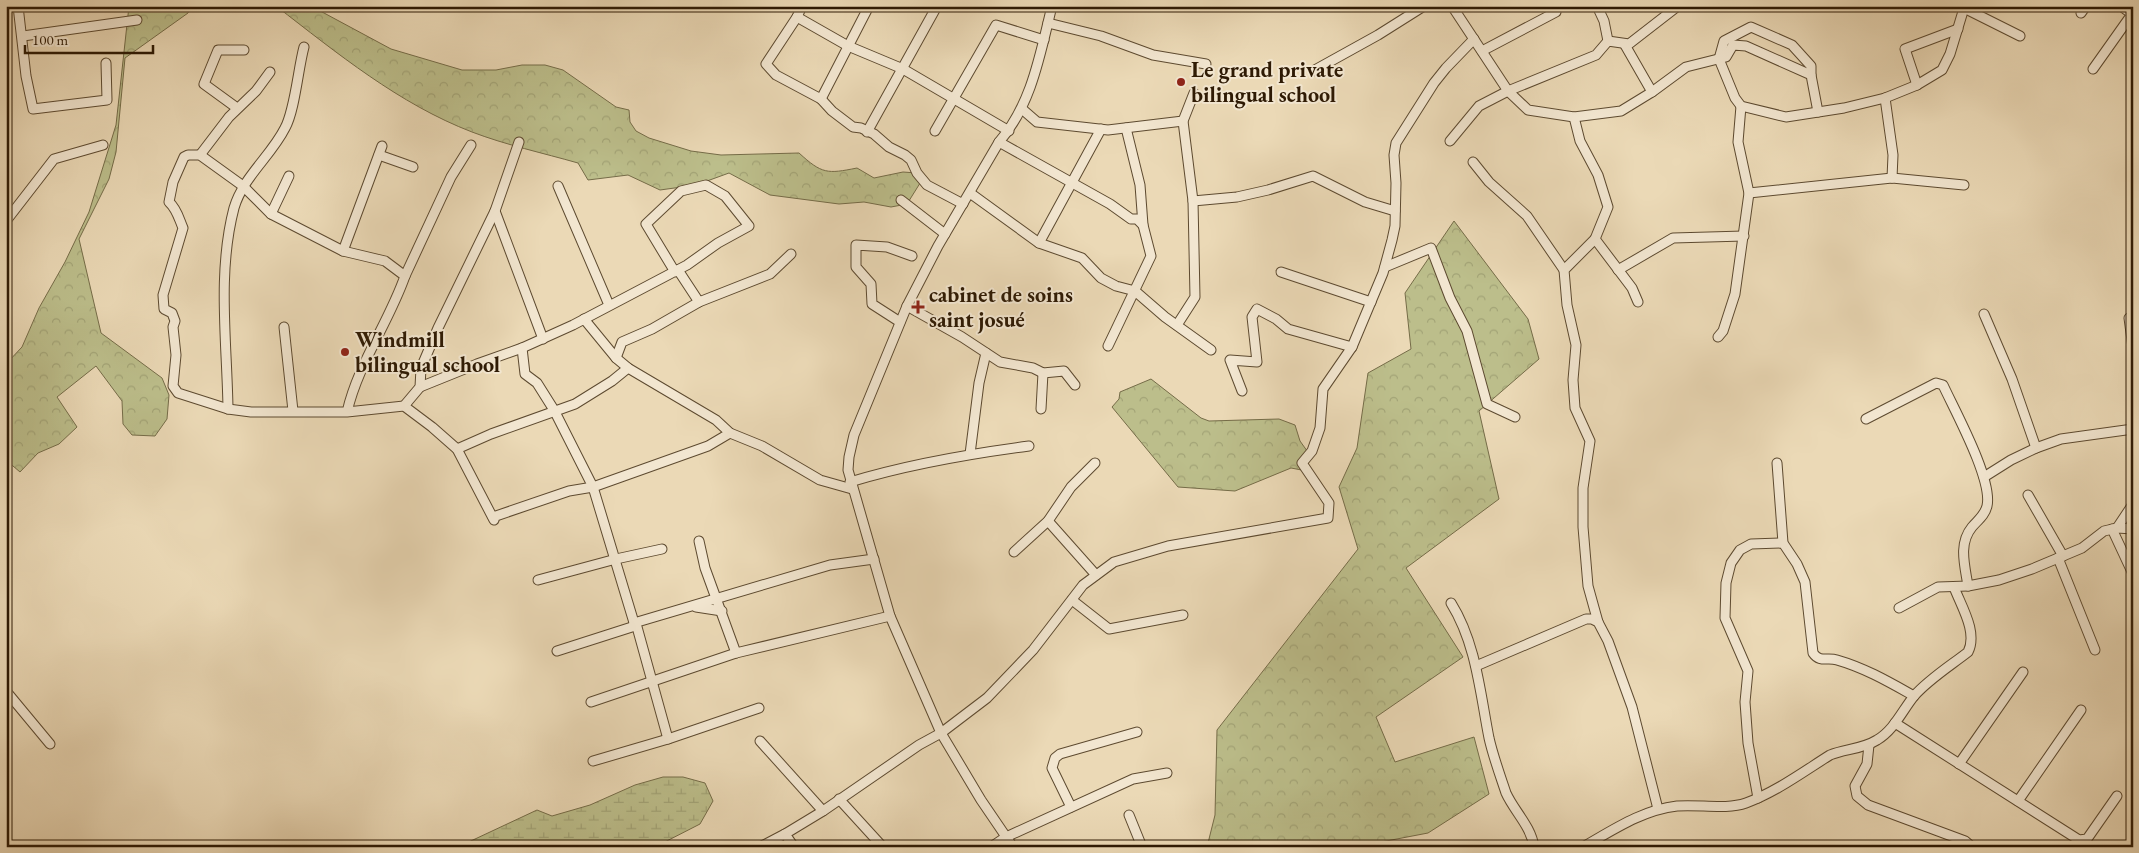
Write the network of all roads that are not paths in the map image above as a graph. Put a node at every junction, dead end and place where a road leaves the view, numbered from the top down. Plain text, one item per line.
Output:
1 (18, 6) edge
2 (802, 6) edge
3 (869, 6) edge
4 (937, 6) edge
5 (1052, 6) edge
6 (1424, 6) edge
7 (1452, 6) edge
8 (1597, 6) edge
9 (1678, 6) edge
10 (2121, 6) edge
11 (1965, 7) edge
12 (1556, 12) dead end
13 (798, 17) junction
14 (137, 20) dead end
15 (1048, 23) junction
16 (1958, 29) junction
17 (23, 36) junction
18 (2020, 36) dead end
19 (1474, 39) junction
20 (1044, 40) junction
21 (1608, 41) junction
22 (1625, 45) junction
23 (848, 46) junction
24 (304, 47) dead end
25 (244, 50) dead end
26 (1482, 51) junction
27 (1719, 59) junction
28 (106, 63) dead end
29 (1206, 64) dead end
30 (903, 69) junction
31 (2093, 69) dead end
32 (1313, 71) dead end
33 (270, 72) dead end
34 (1811, 75) junction
35 (1917, 85) junction
36 (1508, 91) junction
37 (1652, 92) junction
38 (1194, 93) dead end
39 (953, 98) junction
40 (1885, 98) junction
41 (821, 99) junction
42 (1741, 106) junction
43 (237, 108) junction
44 (1022, 109) junction
45 (1818, 112) junction
46 (1574, 118) junction
47 (1183, 121) junction
48 (1126, 128) junction
49 (1101, 129) junction
50 (935, 131) dead end
51 (1009, 131) junction
52 (867, 132) junction
53 (1450, 141) dead end
54 (519, 142) dead end
55 (999, 142) junction
56 (103, 145) dead end
57 (471, 145) dead end
58 (200, 155) junction
59 (1473, 162) dead end
60 (413, 167) dead end
61 (289, 176) dead end
62 (1892, 178) junction
63 (1072, 184) junction
64 (1964, 185) dead end
65 (243, 186) junction
66 (558, 186) dead end
67 (970, 193) junction
68 (1750, 193) junction
69 (901, 200) dead end
70 (1193, 201) junction
71 (963, 204) junction
72 (495, 211) junction
73 (1395, 211) junction
74 (271, 214) junction
75 (6, 221) edge
76 (1143, 225) junction
77 (945, 234) junction
78 (1744, 236) junction
79 (1596, 239) junction
80 (1039, 243) junction
81 (343, 251) junction
82 (791, 254) dead end
83 (912, 256) dead end
84 (1385, 267) junction
85 (1564, 270) junction
86 (1618, 270) junction
87 (676, 271) junction
88 (1282, 272) dead end
89 (405, 276) junction
90 (1135, 291) junction
91 (699, 302) junction
92 (1371, 302) junction
93 (1638, 302) dead end
94 (609, 305) junction
95 (907, 306) junction
96 (1984, 314) dead end
97 (2129, 318) dead end
98 (584, 319) junction
99 (900, 322) junction
100 (1177, 325) junction
101 (284, 327) dead end
102 (1718, 337) dead end
103 (542, 339) junction
104 (1108, 346) dead end
105 (1352, 347) junction
106 (522, 348) junction
107 (2133, 348) edge
108 (1211, 350) dead end
109 (986, 353) junction
110 (616, 358) junction
111 (628, 368) junction
112 (1043, 373) junction
113 (1076, 385) dead end
114 (420, 387) junction
115 (1242, 391) dead end
116 (404, 406) junction
117 (228, 409) junction
118 (1041, 409) dead end
119 (554, 410) junction
120 (293, 411) junction
121 (348, 412) junction
122 (1515, 417) dead end
123 (1866, 419) dead end
124 (2133, 429) edge
125 (730, 433) junction
126 (1029, 446) dead end
127 (2036, 448) junction
128 (457, 450) junction
129 (970, 454) junction
130 (1095, 463) dead end
131 (1777, 463) dead end
132 (1984, 477) junction
133 (593, 486) junction
134 (851, 486) junction
135 (2028, 495) dead end
136 (2133, 504) edge
137 (1048, 521) junction
138 (2114, 529) junction
139 (2133, 529) edge
140 (699, 541) dead end
141 (1783, 543) junction
142 (662, 549) dead end
143 (1014, 552) dead end
144 (2060, 557) junction
145 (616, 559) junction
146 (874, 559) junction
147 (2133, 574) edge
148 (1096, 575) junction
149 (538, 580) dead end
150 (1968, 586) junction
151 (1954, 587) junction
152 (717, 598) junction
153 (1072, 600) junction
154 (1451, 603) dead end
155 (1899, 608) dead end
156 (722, 611) junction
157 (1183, 615) dead end
158 (890, 616) junction
159 (1598, 622) junction
160 (635, 625) junction
161 (2095, 650) dead end
162 (557, 651) dead end
163 (736, 653) junction
164 (1476, 666) junction
165 (2022, 672) dead end
166 (652, 682) junction
167 (6, 691) edge
168 (1914, 696) junction
169 (591, 702) dead end
170 (759, 708) dead end
171 (2081, 710) dead end
172 (1895, 723) junction
173 (1137, 732) dead end
174 (941, 733) junction
175 (668, 739) junction
176 (760, 741) dead end
177 (50, 744) dead end
178 (1869, 744) junction
179 (592, 761) dead end
180 (1959, 764) junction
181 (1167, 774) dead end
182 (2117, 796) dead end
183 (1758, 798) junction
184 (839, 799) junction
185 (2018, 801) junction
186 (1071, 807) junction
187 (1658, 809) junction
188 (823, 811) junction
189 (1129, 815) dead end
190 (785, 834) junction
191 (1006, 837) junction
192 (881, 845) dead end
193 (760, 847) edge
194 (794, 847) edge
195 (991, 847) edge
196 (1013, 847) edge
197 (1142, 847) edge
198 (1534, 847) edge
199 (1583, 847) edge
200 (1972, 847) edge

1 - 17 street
2 - 13 street
3 - 23 street
4 - 30 street
5 - 15 street
6 - 32 street
7 - 19 street
8 - 21 street
9 - 22 street
10 - 31 street
11 - 16 street
11 - 18 street
12 - 26 street
13 - 23 street
13 - 41 street
14 - 17 street
15 - 20 street
15 - 29 street
16 - 35 street
16 - 35 street
17 - 28 street
19 - 26 street
19 - 73 street
20 - 39 street
20 - 44 street
21 - 22 street
21 - 36 street
22 - 37 street
23 - 30 street
23 - 41 street
24 - 65 street
25 - 43 street
26 - 36 street
27 - 34 street
27 - 34 street
27 - 37 street
27 - 42 street
30 - 39 street
30 - 52 street
33 - 43 street
34 - 45 street
35 - 40 street
36 - 46 street
36 - 53 street
37 - 46 street
38 - 47 street
39 - 50 street
39 - 51 street
40 - 45 street
40 - 62 street
41 - 52 street
42 - 45 street
42 - 68 street
43 - 58 street
44 - 49 street
44 - 51 street
46 - 79 street
47 - 48 street
47 - 70 street
48 - 49 street
48 - 76 street
49 - 63 street
51 - 55 street
52 - 71 street
54 - 72 street
55 - 63 street
55 - 67 street
56 - 75 street
57 - 89 street
58 - 65 street
58 - 117 street
59 - 85 street
60 - 81 street
61 - 74 street
62 - 64 street
62 - 68 street
63 - 76 street
63 - 80 street
65 - 74 street
65 - 117 street
66 - 94 street
67 - 71 street
67 - 80 street
68 - 78 street
69 - 77 street
70 - 73 street
70 - 100 street
71 - 77 street
72 - 103 street
72 - 114 street
73 - 84 street
74 - 81 street
76 - 90 street
77 - 95 street
78 - 86 street
78 - 102 street
79 - 85 street
79 - 86 street
80 - 90 street
81 - 89 street
82 - 91 street
83 - 99 street
84 - 92 street
84 - 122 street
85 - 159 street
86 - 93 street
87 - 87 street
87 - 91 street
87 - 94 street
88 - 92 street
89 - 121 street
90 - 100 street
90 - 104 street
91 - 110 street
92 - 105 street
94 - 98 street
95 - 99 street
95 - 109 street
96 - 127 street
97 - 107 street
98 - 103 street
98 - 110 street
99 - 134 street
100 - 108 street
101 - 120 street
103 - 106 street
105 - 115 street
105 - 148 street
106 - 114 street
106 - 119 street
109 - 112 street
109 - 129 street
110 - 111 street
111 - 119 street
111 - 125 street
112 - 113 street
112 - 118 street
114 - 116 street
116 - 121 street
116 - 128 street
117 - 120 street
119 - 128 street
119 - 133 street
120 - 121 street
123 - 132 street
124 - 127 street
125 - 133 street
125 - 134 street
126 - 129 street
127 - 132 street
128 - 133 street
129 - 134 street
130 - 137 street
131 - 141 street
132 - 150 street
133 - 145 street
134 - 146 street
135 - 144 street
136 - 138 street
137 - 143 street
137 - 148 street
138 - 139 street
138 - 144 street
138 - 147 street
140 - 152 street
141 - 168 street
141 - 183 street
142 - 145 street
144 - 150 street
144 - 161 street
145 - 149 street
145 - 160 street
146 - 152 street
146 - 158 street
148 - 153 street
150 - 151 street
151 - 155 street
151 - 168 street
152 - 156 street
152 - 160 street
153 - 157 street
153 - 174 street
154 - 164 street
156 - 160 street
156 - 163 street
158 - 163 street
158 - 174 street
159 - 164 street
159 - 187 street
160 - 162 street
160 - 166 street
163 - 166 street
164 - 198 street
165 - 180 street
166 - 169 street
166 - 175 street
167 - 177 street
168 - 172 street
170 - 175 street
171 - 185 street
172 - 178 street
172 - 180 street
173 - 186 street
174 - 184 street
174 - 191 street
175 - 179 street
176 - 188 street
178 - 183 street
178 - 200 street
180 - 185 street
181 - 186 street
182 - 185 street
183 - 187 street
184 - 188 street
184 - 192 street
186 - 191 street
187 - 199 street
188 - 190 street
189 - 197 street
190 - 193 street
190 - 194 street
191 - 195 street
191 - 196 street

